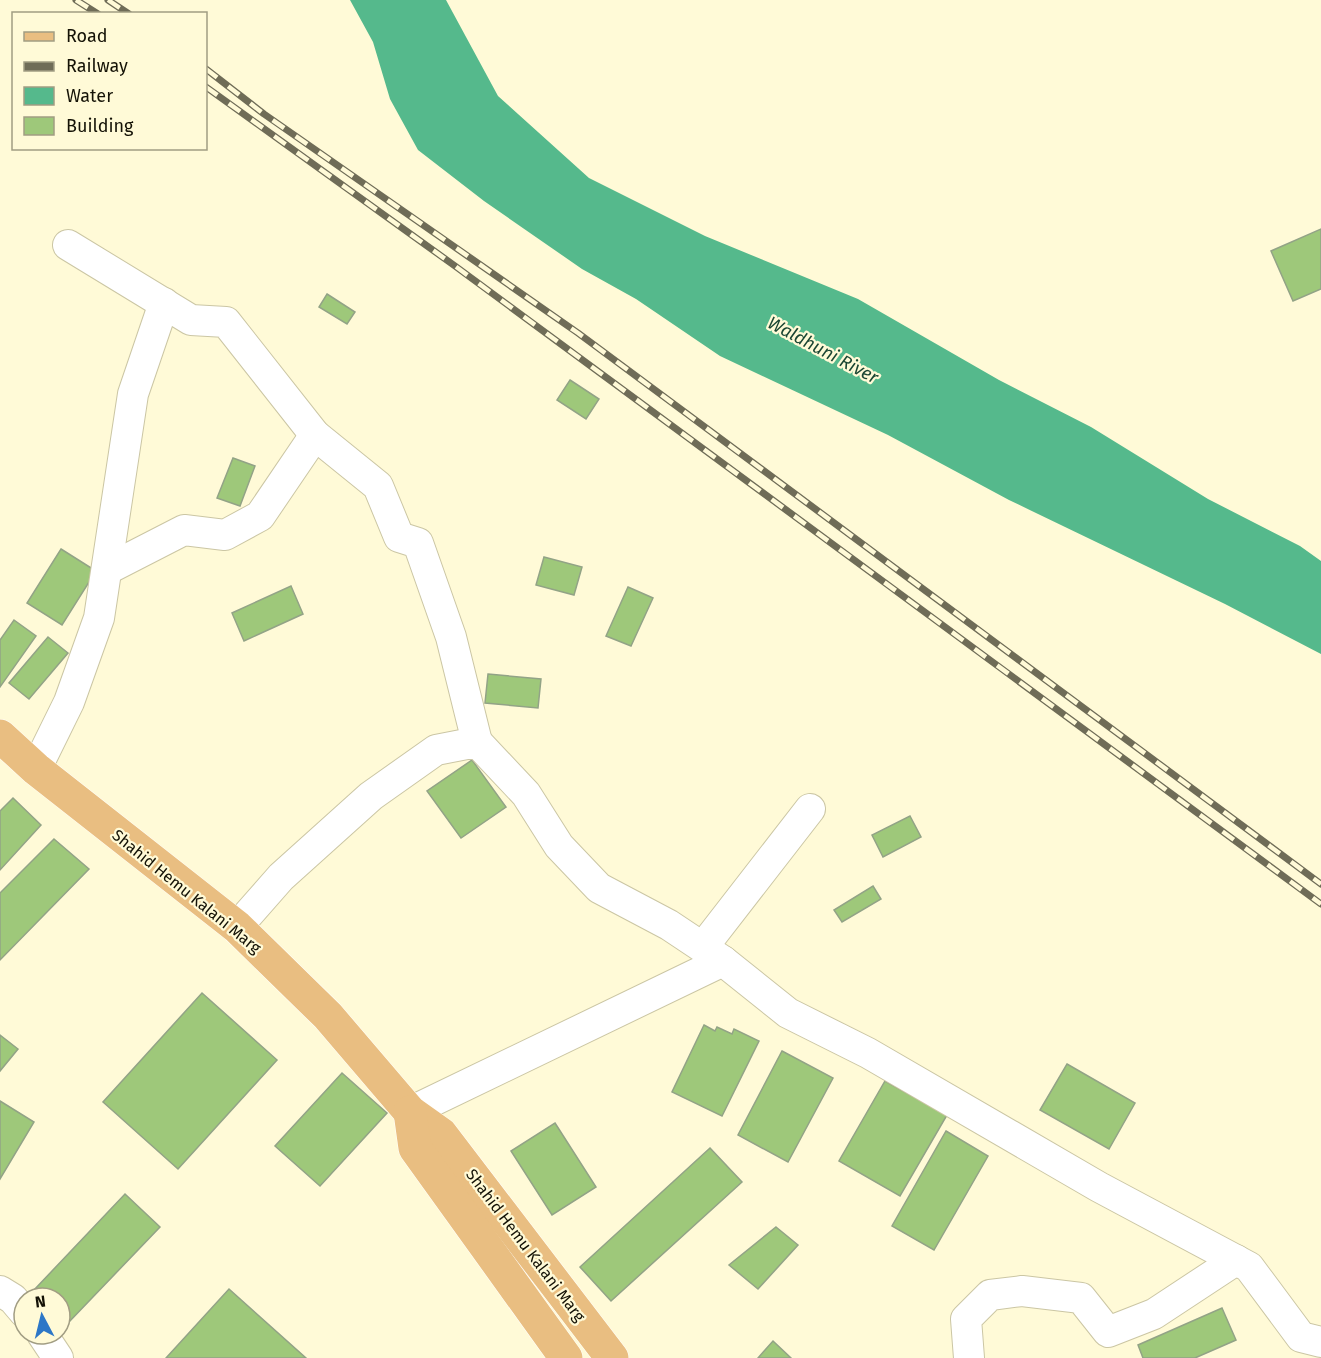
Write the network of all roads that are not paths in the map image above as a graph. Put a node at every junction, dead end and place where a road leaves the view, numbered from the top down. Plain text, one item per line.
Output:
1 (68, 245) dead end
2 (164, 303) junction
3 (315, 435) junction
4 (108, 568) junction
5 (0, 736) edge
6 (477, 742) junction
7 (36, 769) junction
8 (810, 809) dead end
9 (237, 927) junction
10 (713, 954) junction
11 (410, 1112) junction
12 (1236, 1260) junction
13 (1321, 1342) edge
14 (566, 1358) edge
15 (612, 1358) edge
16 (969, 1358) edge

1 - 2 street
2 - 3 street
2 - 4 street
3 - 4 street
3 - 6 street
4 - 7 street
5 - 7 main road, Shahid Hemu Kalani Marg
6 - 9 street
6 - 10 street
7 - 9 main road, Shahid Hemu Kalani Marg
8 - 10 street
9 - 11 main road, Shahid Hemu Kalani Marg
10 - 11 street
10 - 12 street
11 - 14 main road, Shahid Hemu Kalani Marg
11 - 15 main road, Shahid Hemu Kalani Marg
12 - 13 street
12 - 16 street

